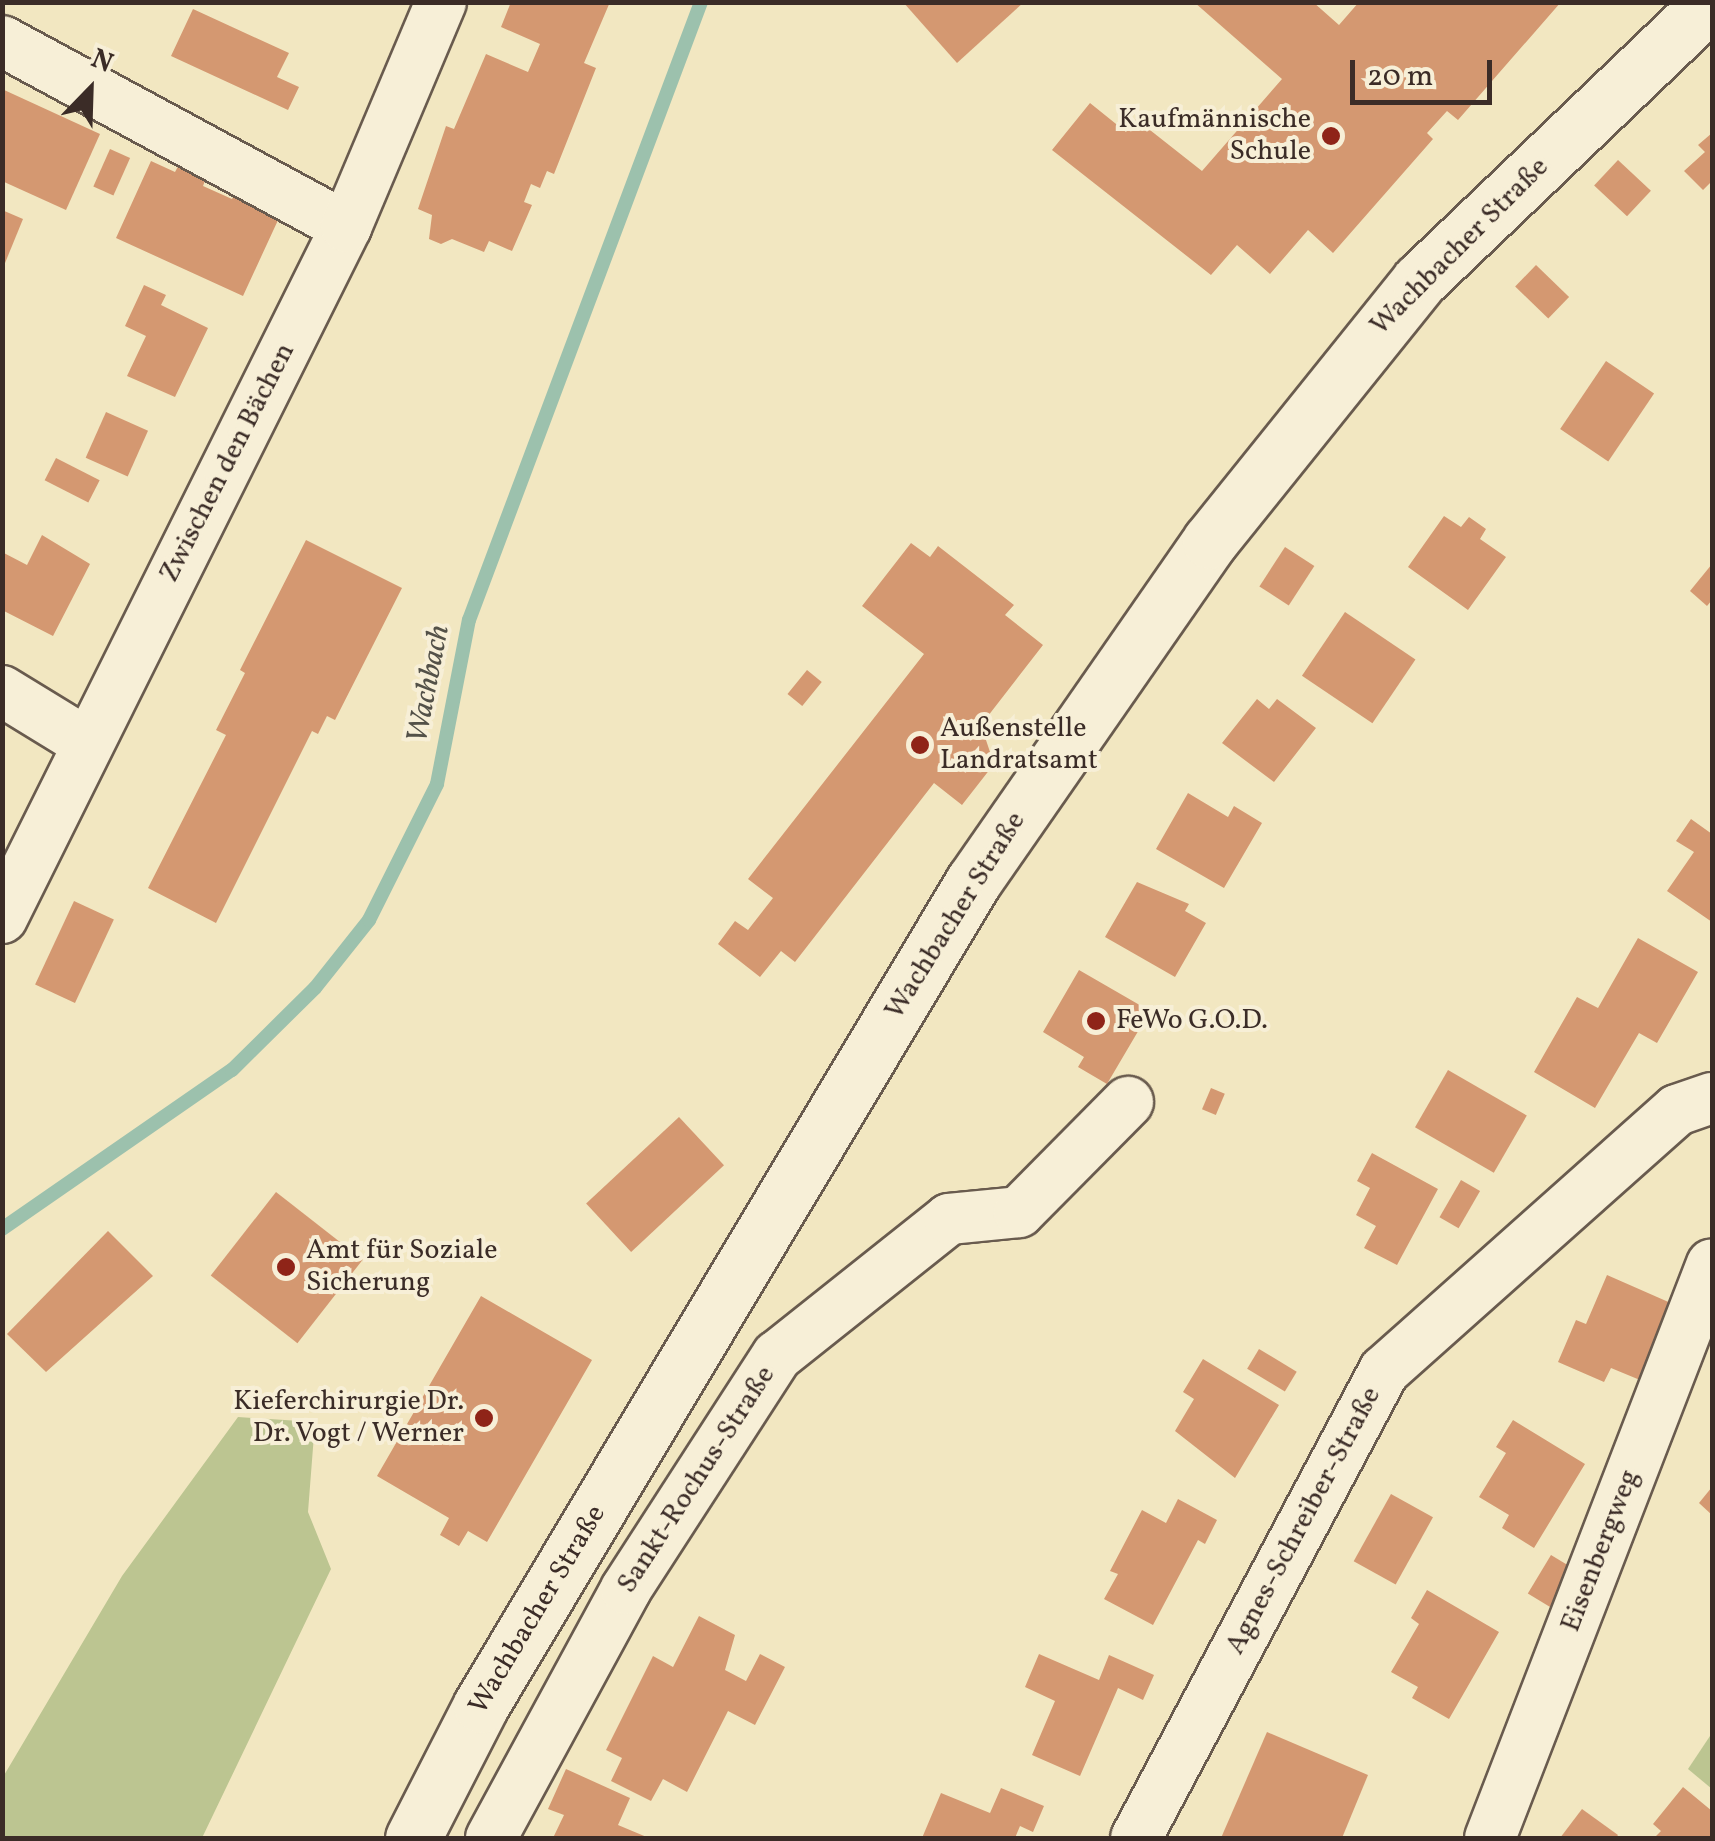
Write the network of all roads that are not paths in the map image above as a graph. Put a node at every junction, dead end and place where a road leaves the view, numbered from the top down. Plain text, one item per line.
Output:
1 (441, 2) edge
2 (1712, 2) edge
3 (2, 41) edge
4 (346, 226) junction
5 (2, 691) edge
6 (88, 743) junction
7 (2, 918) edge
8 (1712, 1098) edge
9 (1128, 1102) dead end
10 (1712, 1264) edge
11 (413, 1838) edge
12 (491, 1838) edge
13 (1136, 1838) edge
14 (1490, 1838) edge

1 - 4 street, Zwischen den Bächen
2 - 11 street, Wachbacher Straße
3 - 4 street
4 - 6 street, Zwischen den Bächen
5 - 6 street
6 - 7 street, Zwischen den Bächen
8 - 13 street, Agnes-Schreiber-Straße
9 - 12 street, Sankt-Rochus-Straße
10 - 14 street, Eisenbergweg

